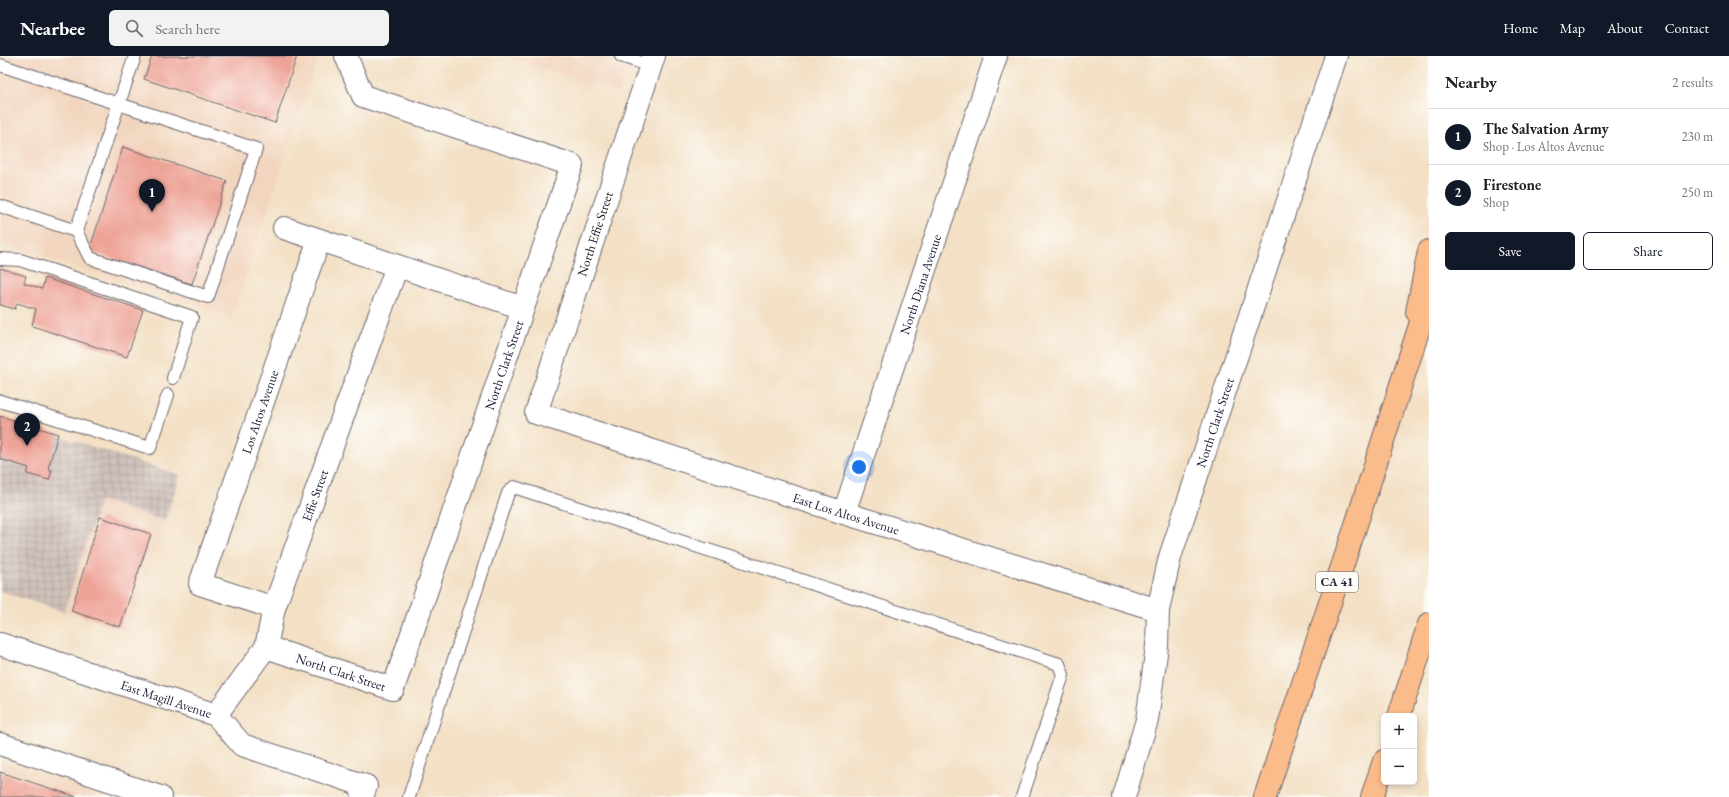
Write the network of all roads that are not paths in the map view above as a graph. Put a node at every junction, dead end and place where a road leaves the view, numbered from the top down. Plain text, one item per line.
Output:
1 (135, 56) edge
2 (346, 56) edge
3 (621, 56) edge
4 (996, 56) edge
5 (1336, 56) edge
6 (653, 61) edge
7 (0, 65) edge
8 (119, 104) junction
9 (0, 206) edge
10 (284, 228) dead end
11 (76, 231) junction
12 (320, 240) junction
13 (1429, 251) edge
14 (0, 259) edge
15 (397, 266) junction
16 (1429, 297) edge
17 (523, 308) junction
18 (1407, 366) junction
19 (173, 378) dead end
20 (168, 395) dead end
21 (0, 401) edge
22 (536, 413) joint
23 (844, 513) junction
24 (274, 608) junction
25 (1158, 610) junction
26 (1429, 624) edge
27 (0, 644) edge
28 (266, 647) junction
29 (1400, 713) edge
30 (216, 715) junction
31 (0, 744) edge
32 (1381, 770) edge
33 (364, 792) edge
34 (160, 797) edge
35 (409, 797) edge
36 (1022, 797) edge
37 (1124, 797) edge
38 (1265, 797) edge
39 (1372, 797) edge

1 - 8 lane
2 - 17 street, North Clark Street
3 - 6 lane
4 - 23 street, North Diana Avenue
5 - 25 street, North Clark Street
6 - 22 street, North Effie Street
7 - 8 lane
8 - 11 lane
8 - 11 lane
9 - 11 lane
10 - 12 street
12 - 15 street
12 - 24 street, Los Altos Avenue
13 - 18 highway
14 - 19 lane
15 - 17 street
15 - 24 street, Effie Street
16 - 18 highway, CA 41
17 - 28 street, North Clark Street
18 - 38 highway, CA 41
20 - 21 lane
22 - 23 street, East Los Altos Avenue
23 - 25 street, East Los Altos Avenue
24 - 28 street, Effie Street
25 - 37 street, North Clark Street
26 - 29 highway
27 - 30 street, East Magill Avenue
28 - 30 street, Effie Street
30 - 33 street, East Magill Avenue
31 - 34 street
32 - 39 highway
35 - 36 lane

